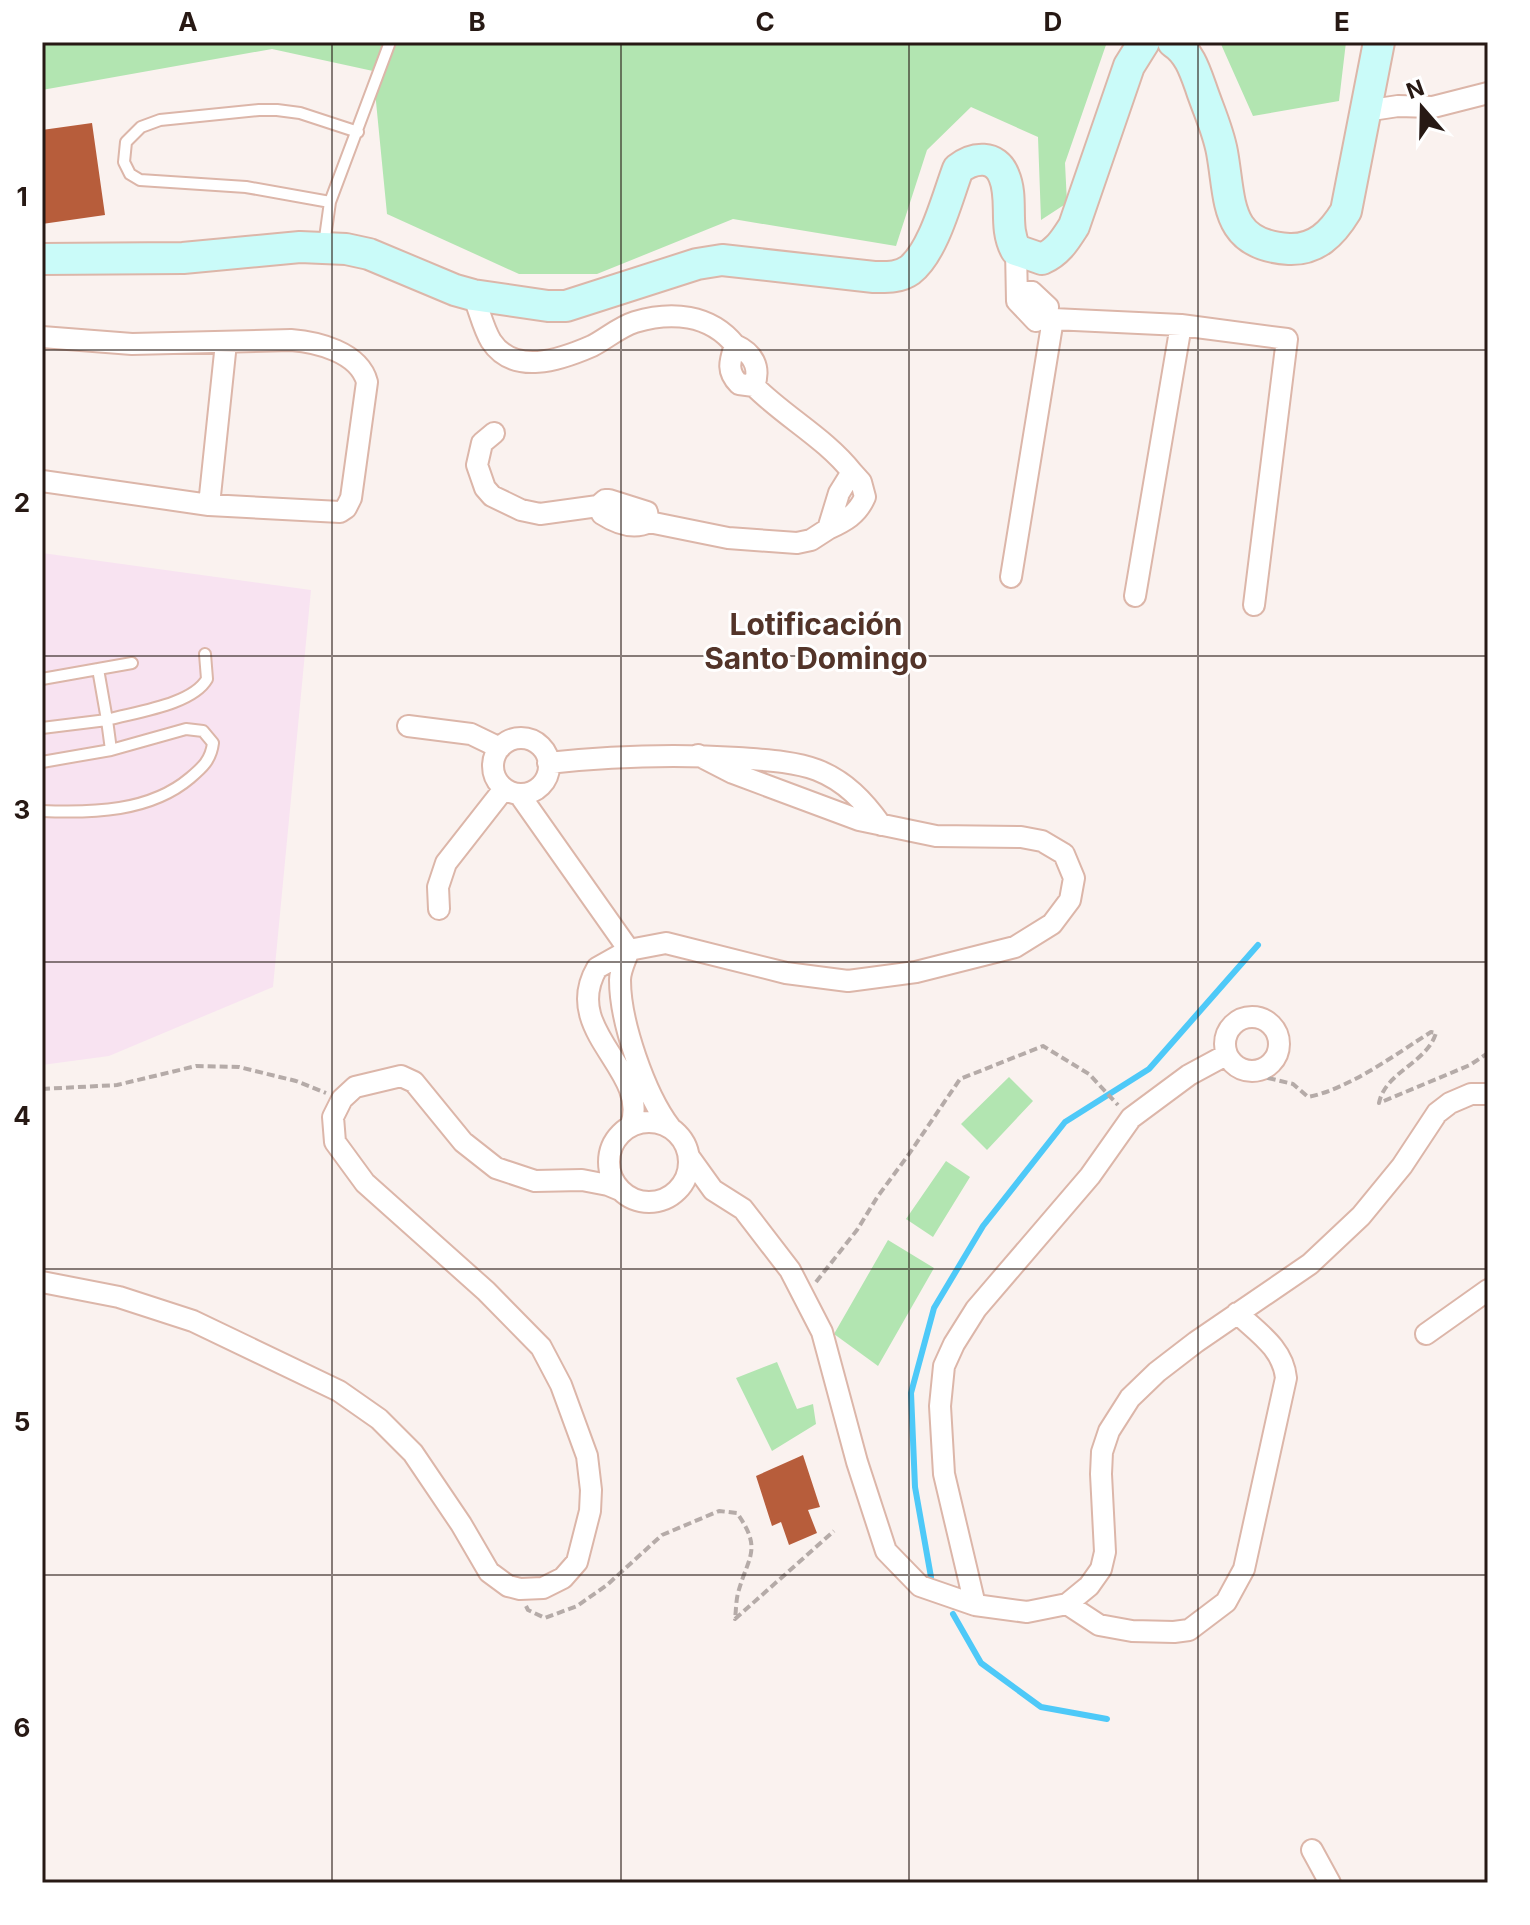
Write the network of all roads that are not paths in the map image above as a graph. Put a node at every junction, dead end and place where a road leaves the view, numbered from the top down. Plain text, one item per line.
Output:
1 (390, 42) edge
2 (1144, 42) edge
3 (1173, 42) edge
4 (1379, 42) edge
5 (1488, 93) edge
6 (1365, 111) junction
7 (358, 132) junction
8 (330, 202) junction
9 (323, 247) junction
10 (1016, 250) junction
11 (42, 259) edge
12 (473, 295) junction
13 (1050, 317) junction
14 (1181, 325) junction
15 (42, 337) edge
16 (226, 343) junction
17 (494, 433) dead end
18 (42, 481) edge
19 (209, 505) junction
20 (1011, 577) dead end
21 (1135, 596) dead end
22 (1254, 605) dead end
23 (205, 654) dead end
24 (132, 663) dead end
25 (98, 669) junction
26 (42, 679) edge
27 (107, 720) junction
28 (408, 726) dead end
29 (42, 728) edge
30 (500, 748) junction
31 (111, 750) junction
32 (698, 755) junction
33 (42, 762) edge
34 (548, 763) junction
35 (511, 791) junction
36 (42, 811) edge
37 (881, 825) junction
38 (439, 909) dead end
39 (629, 950) junction
40 (1226, 1055) junction
41 (1488, 1094) edge
42 (631, 1125) junction
43 (670, 1127) junction
44 (610, 1151) junction
45 (690, 1158) junction
46 (568, 1181) junction
47 (679, 1188) junction
48 (620, 1190) junction
49 (713, 1190) junction
50 (42, 1282) edge
51 (1488, 1290) edge
52 (1237, 1313) junction
53 (1426, 1334) dead end
54 (1067, 1604) junction
55 (975, 1605) junction
56 (1312, 1850) dead end
57 (1330, 1883) edge

1 - 7 lane
2 - 10 main road
3 - 6 main road
4 - 6 main road
5 - 6 street
7 - 8 lane
7 - 8 lane
8 - 9 lane
9 - 11 main road
9 - 12 main road
10 - 12 main road
10 - 13 street
12 - 17 street
13 - 14 street
13 - 20 street
14 - 21 street
14 - 22 street
15 - 16 street
16 - 19 street
16 - 19 street
18 - 19 street
23 - 27 lane
24 - 25 lane
25 - 26 lane
25 - 27 lane
27 - 29 lane
27 - 31 lane
28 - 30 street
30 - 34 street
30 - 35 street
31 - 33 lane
31 - 36 lane
32 - 34 street
32 - 37 street
32 - 37 street
34 - 35 street
35 - 38 street
35 - 39 street
37 - 39 street
39 - 42 street
39 - 43 street
40 - 40 street
40 - 55 street
41 - 52 street
42 - 43 street
42 - 44 street
43 - 45 street
44 - 46 street
44 - 48 street
45 - 47 street
45 - 49 street
46 - 48 street
46 - 50 street
47 - 48 street
47 - 49 street
49 - 55 street
51 - 53 street
52 - 54 street
52 - 54 street
54 - 55 street
56 - 57 street

